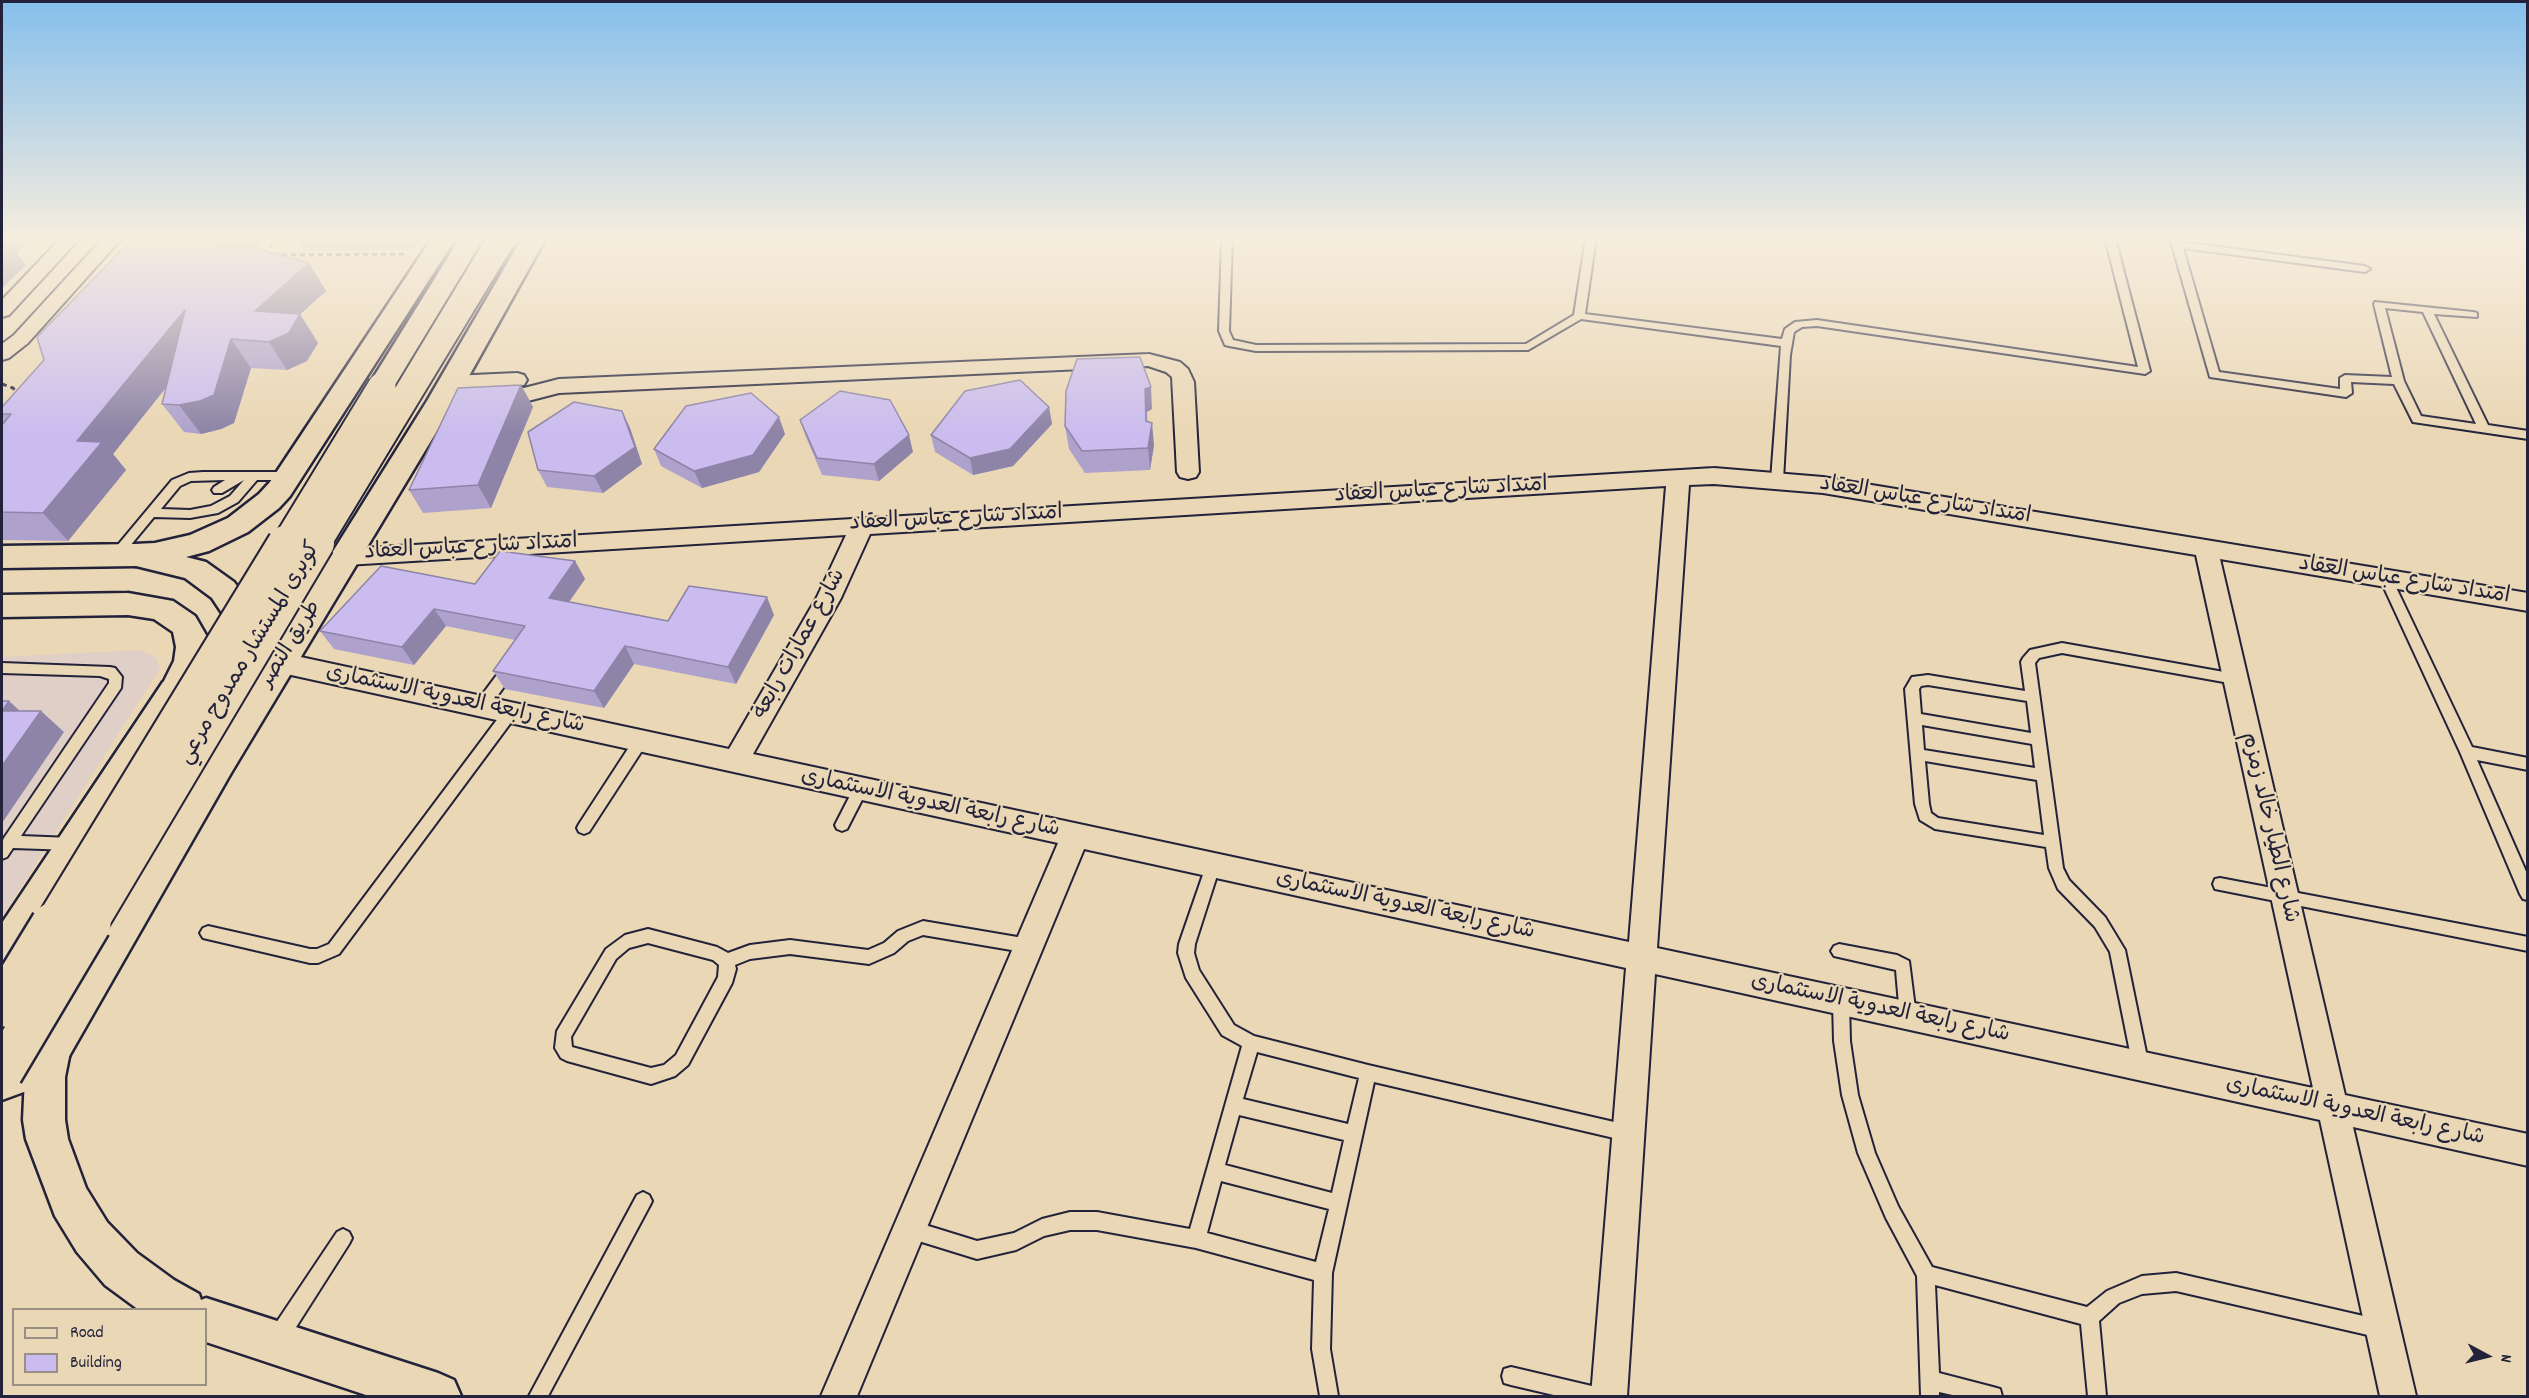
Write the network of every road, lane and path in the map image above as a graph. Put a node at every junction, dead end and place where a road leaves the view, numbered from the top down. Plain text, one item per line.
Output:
1 (54, 303) edge
2 (401, 303) edge
3 (432, 303) edge
4 (462, 303) edge
5 (497, 303) edge
6 (1225, 303) edge
7 (1581, 303) edge
8 (2127, 303) edge
9 (2194, 303) edge
10 (2427, 310) junction
11 (2473, 315) dead end
12 (1579, 316) junction
13 (1786, 344) junction
14 (2, 354) edge
15 (2398, 381) junction
16 (2, 384) edge
17 (446, 392) junction
18 (19, 396) edge
19 (2484, 429) junction
20 (2528, 435) edge
21 (399, 470) junction
22 (1188, 472) dead end
23 (239, 476) junction
24 (254, 476) junction
25 (1678, 477) junction
26 (1777, 480) junction
27 (284, 482) junction
28 (218, 489) dead end
29 (192, 505) dead end
30 (150, 513) junction
31 (178, 513) junction
32 (862, 526) junction
33 (2206, 549) junction
34 (126, 555) junction
35 (346, 557) junction
36 (2, 558) edge
37 (2386, 579) junction
38 (2528, 602) edge
39 (2, 606) edge
40 (282, 663) junction
41 (510, 667) edge
42 (2, 668) edge
43 (2235, 679) junction
44 (2033, 697) junction
45 (481, 707) junction
46 (510, 713) junction
47 (1914, 718) junction
48 (2039, 740) junction
49 (640, 742) junction
50 (2467, 752) junction
51 (1917, 754) junction
52 (735, 762) junction
53 (219, 763) junction
54 (2528, 764) edge
55 (2044, 775) junction
56 (860, 790) junction
57 (842, 825) dead end
58 (584, 828) dead end
59 (1075, 836) junction
60 (2052, 842) junction
61 (74, 844) junction
62 (5, 848) edge
63 (1213, 866) junction
64 (2220, 884) dead end
65 (2528, 894) edge
66 (2283, 897) junction
67 (208, 933) dead end
68 (2528, 944) edge
69 (1029, 946) junction
70 (1839, 951) dead end
71 (2, 954) edge
72 (1642, 959) junction
73 (726, 961) junction
74 (1841, 1002) junction
75 (2, 1006) edge
76 (1908, 1016) junction
77 (1251, 1043) junction
78 (50, 1052) junction
79 (2141, 1067) junction
80 (2, 1072) edge
81 (1368, 1073) junction
82 (2, 1081) edge
83 (1233, 1105) junction
84 (2331, 1108) junction
85 (1628, 1133) junction
86 (1354, 1134) junction
87 (2528, 1150) edge
88 (1215, 1171) junction
89 (643, 1201) dead end
90 (1339, 1203) junction
91 (909, 1228) junction
92 (343, 1238) dead end
93 (1196, 1239) junction
94 (1323, 1273) junction
95 (1926, 1274) junction
96 (179, 1308) edge
97 (2089, 1317) junction
98 (207, 1320) edge
99 (2383, 1329) junction
100 (274, 1343) junction
101 (1511, 1376) dead end
102 (1930, 1388) edge
103 (438, 1396) edge
104 (538, 1396) edge
105 (839, 1396) edge
106 (1329, 1396) edge
107 (1596, 1396) edge
108 (1609, 1396) edge
109 (1993, 1396) edge
110 (2097, 1396) edge
111 (2398, 1396) edge

1 - 14 street
2 - 27 main road
3 - 75 main road, كوبرى المستشار ممدوح مرعي, bridge
4 - 80 main road, كوبرى المستشار ممدوح مرعي, bridge
5 - 17 main road, طريق النصر
6 - 12 lane
7 - 12 lane
8 - 13 lane
9 - 15 lane
10 - 11 lane
10 - 15 lane
10 - 19 lane
12 - 13 lane
13 - 26 lane
15 - 19 lane
16 - 18 path
17 - 21 main road, طريق النصر
17 - 22 street
19 - 20 lane
21 - 27 main road
21 - 35 main road, طريق النصر
23 - 24 lane
23 - 28 lane
23 - 30 lane
24 - 27 lane
24 - 31 lane
25 - 26 street, امتداد شارع عباس العقاد
25 - 32 street, امتداد شارع عباس العقاد
25 - 72 street
26 - 33 street, امتداد شارع عباس العقاد
27 - 34 main road
29 - 31 lane
30 - 31 lane
30 - 34 lane
32 - 35 street, امتداد شارع عباس العقاد
32 - 52 street, شارع عمارات رابعة
33 - 37 street, امتداد شارع عباس العقاد
33 - 43 street, شارع الطيار خالد زمزم
34 - 36 main road
34 - 53 main road
35 - 40 main road, طريق النصر
37 - 38 street, امتداد شارع عباس العقاد
37 - 50 lane
39 - 61 main road
40 - 45 street, شارع رابعة العدوية الاستثمارى
40 - 53 main road, طريق النصر
41 - 45 lane
42 - 62 lane
43 - 44 lane
43 - 66 street, شارع الطيار خالد زمزم
44 - 47 lane
44 - 48 lane
45 - 46 street, شارع رابعة العدوية الاستثمارى
46 - 49 street, شارع رابعة العدوية الاستثمارى
46 - 67 lane
47 - 48 lane
47 - 51 lane
48 - 55 lane
49 - 52 street, شارع رابعة العدوية الاستثمارى
49 - 58 lane
50 - 54 lane
50 - 65 lane
51 - 55 lane
51 - 60 lane
52 - 56 street, شارع رابعة العدوية الاستثمارى
53 - 78 main road, طريق النصر
55 - 60 lane
56 - 57 lane
56 - 59 street, شارع رابعة العدوية الاستثمارى
59 - 63 street, شارع رابعة العدوية الاستثمارى
59 - 69 street
60 - 79 lane
61 - 62 lane
61 - 71 main road
63 - 72 street, شارع رابعة العدوية الاستثمارى
63 - 77 lane
64 - 66 lane
66 - 68 lane
66 - 84 street, شارع الطيار خالد زمزم
69 - 73 lane
69 - 91 street
70 - 76 lane
72 - 74 street, شارع رابعة العدوية الاستثمارى
72 - 85 street
73 - 73 lane
74 - 76 street, شارع رابعة العدوية الاستثمارى
74 - 95 lane
76 - 79 street, شارع رابعة العدوية الاستثمارى
77 - 81 lane
77 - 83 lane
78 - 82 main road
78 - 96 main road
79 - 84 street, شارع رابعة العدوية الاستثمارى
81 - 85 lane
81 - 86 lane
83 - 86 lane
83 - 88 lane
84 - 87 street, شارع رابعة العدوية الاستثمارى
84 - 99 street, شارع الطيار خالد زمزم
85 - 108 street
86 - 90 lane
88 - 90 lane
88 - 93 lane
89 - 104 lane
90 - 94 lane
91 - 93 lane
91 - 105 street
92 - 100 lane
93 - 94 lane
94 - 106 lane
95 - 97 lane
95 - 102 lane
97 - 99 lane
97 - 110 lane
98 - 100 main road
99 - 111 street, شارع الطيار خالد زمزم
100 - 103 main road
101 - 107 lane
102 - 109 lane

